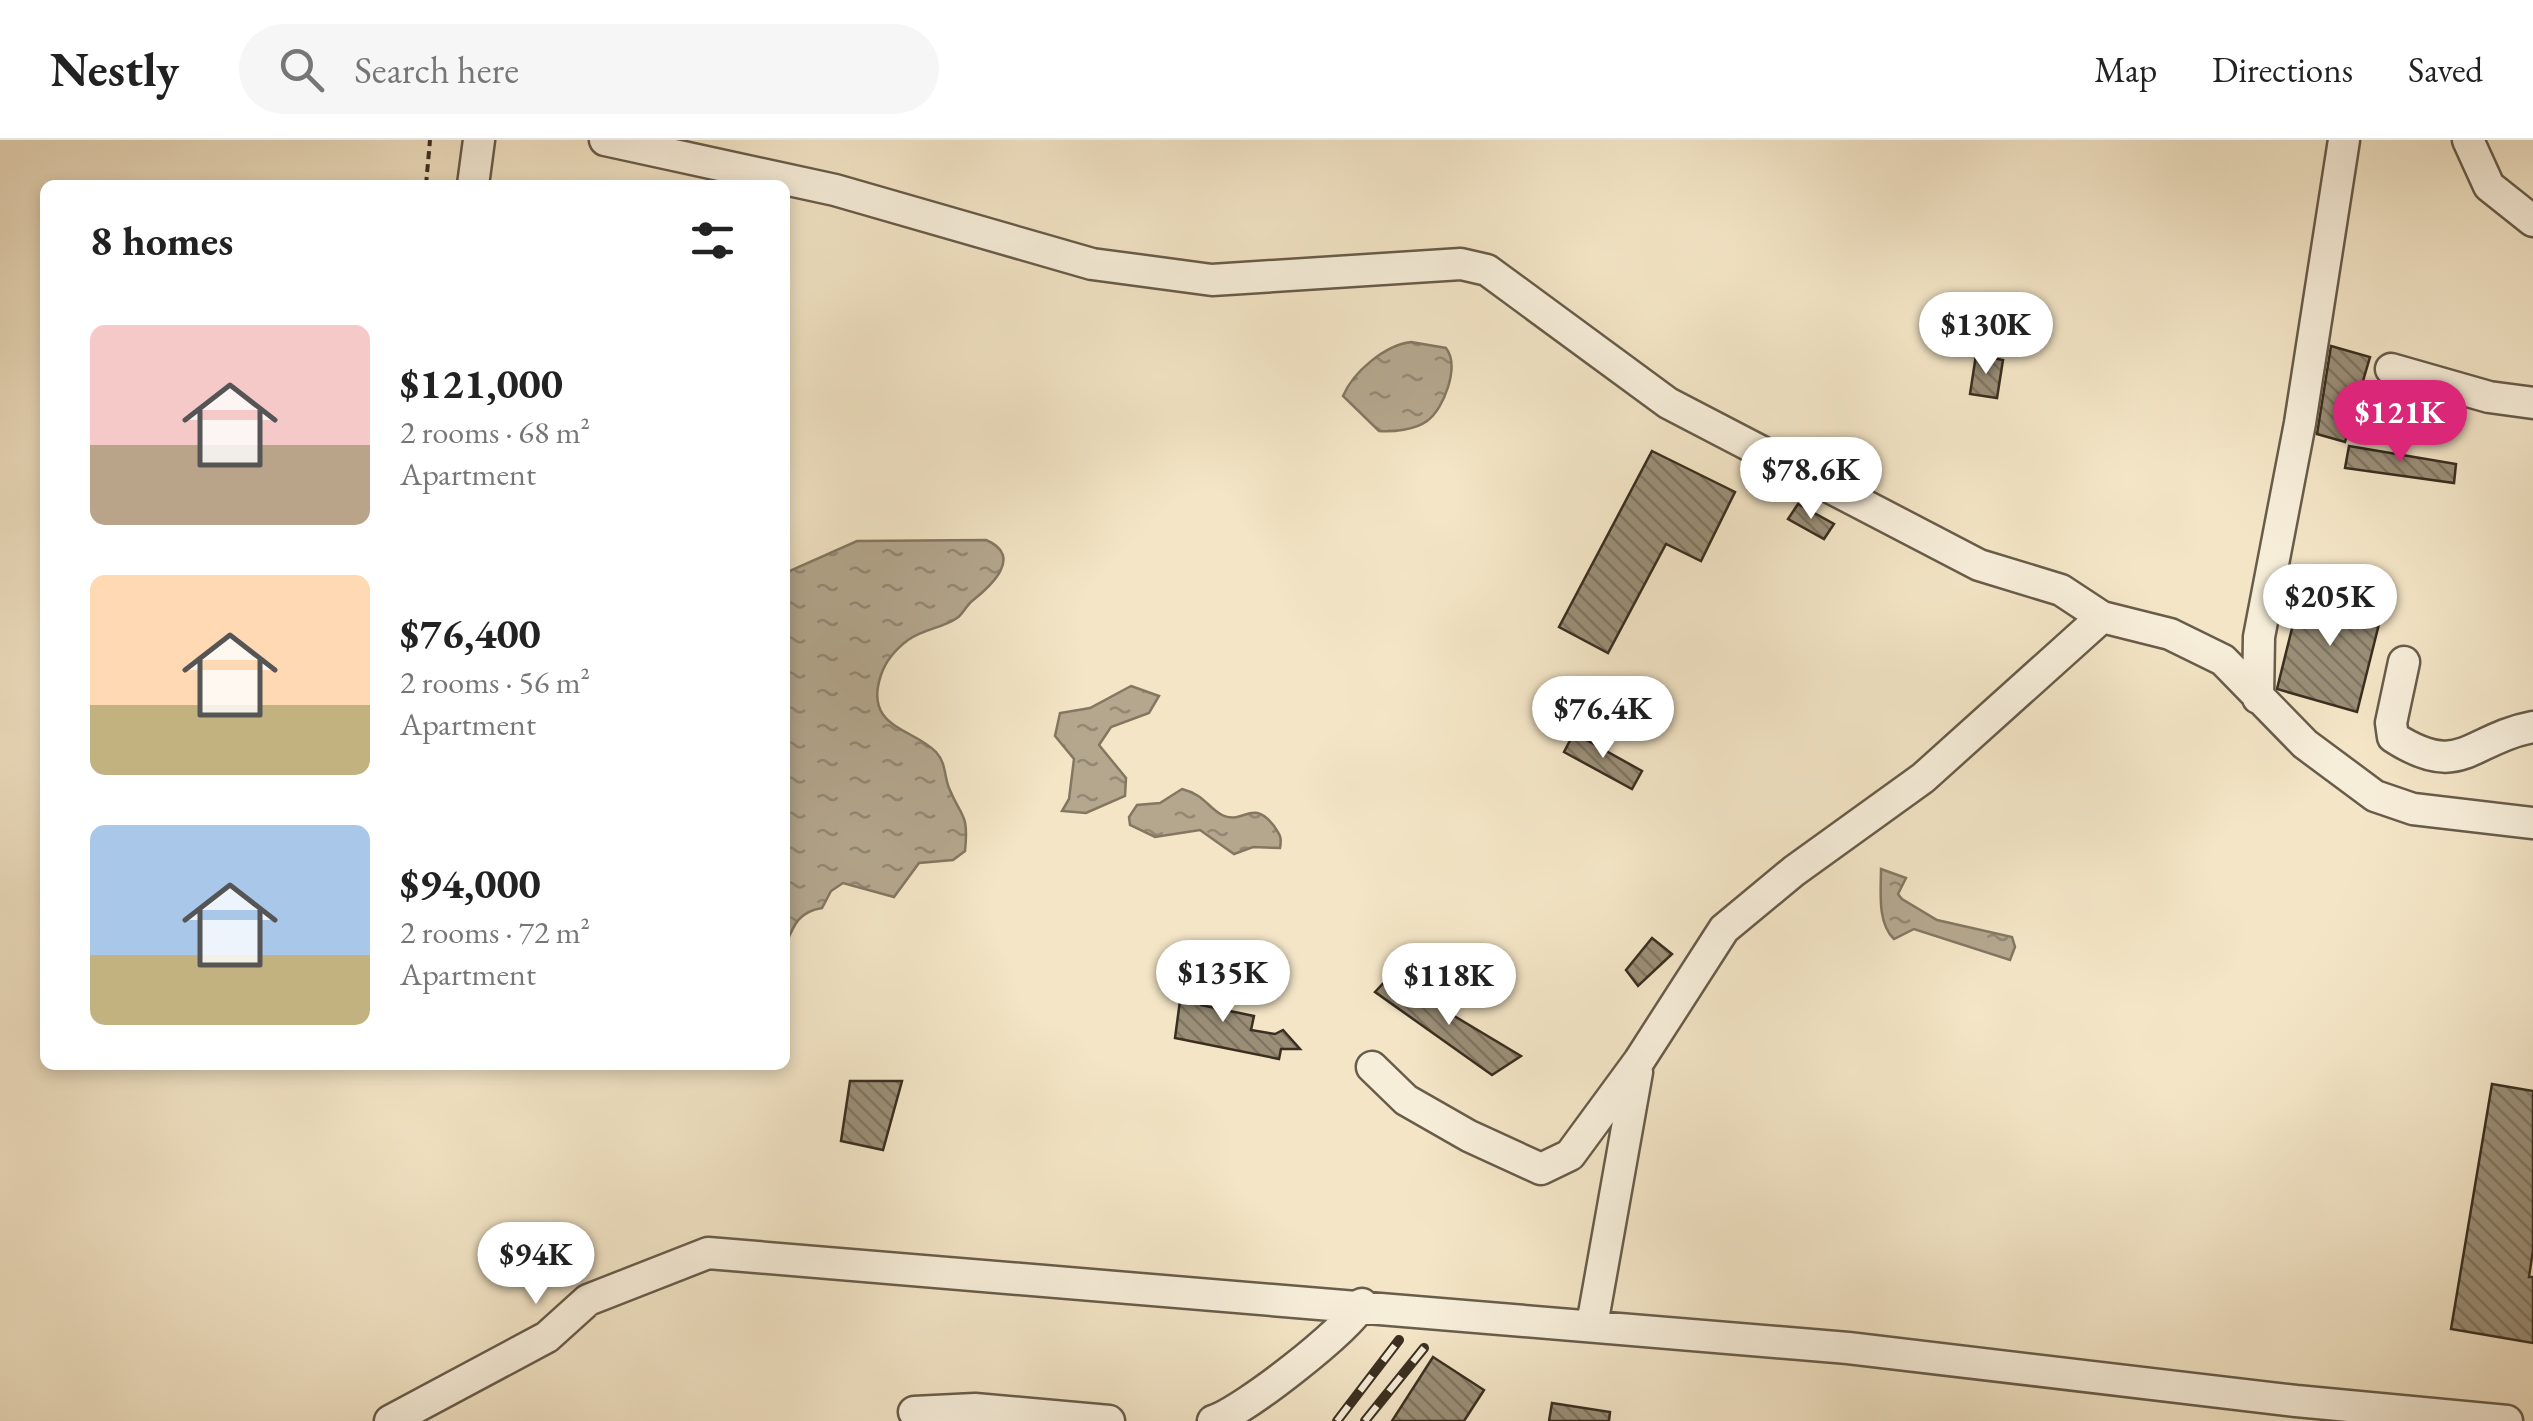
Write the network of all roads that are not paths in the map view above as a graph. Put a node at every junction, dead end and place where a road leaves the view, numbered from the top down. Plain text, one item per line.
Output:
1 (479, 140) edge
2 (605, 140) edge
3 (2344, 140) edge
4 (2468, 140) edge
5 (474, 180) edge
6 (789, 180) edge
7 (790, 180) edge
8 (2533, 221) edge
9 (2391, 368) dead end
10 (2533, 404) edge
11 (2102, 617) junction
12 (2404, 662) dead end
13 (2258, 698) junction
14 (2533, 727) edge
15 (2533, 823) edge
16 (1639, 1061) junction
17 (1372, 1067) dead end
18 (1362, 1304) junction
19 (1594, 1314) junction
20 (914, 1412) dead end
21 (390, 1421) edge
22 (1109, 1421) edge
23 (1214, 1421) edge
24 (2508, 1421) edge

1 - 5 street
2 - 6 street
3 - 13 street
4 - 8 street
7 - 11 street
9 - 10 street
11 - 13 street
11 - 16 street
12 - 14 street
13 - 15 street
16 - 17 street
16 - 19 street
18 - 19 street
18 - 21 street
18 - 23 street
19 - 24 street
20 - 22 street

